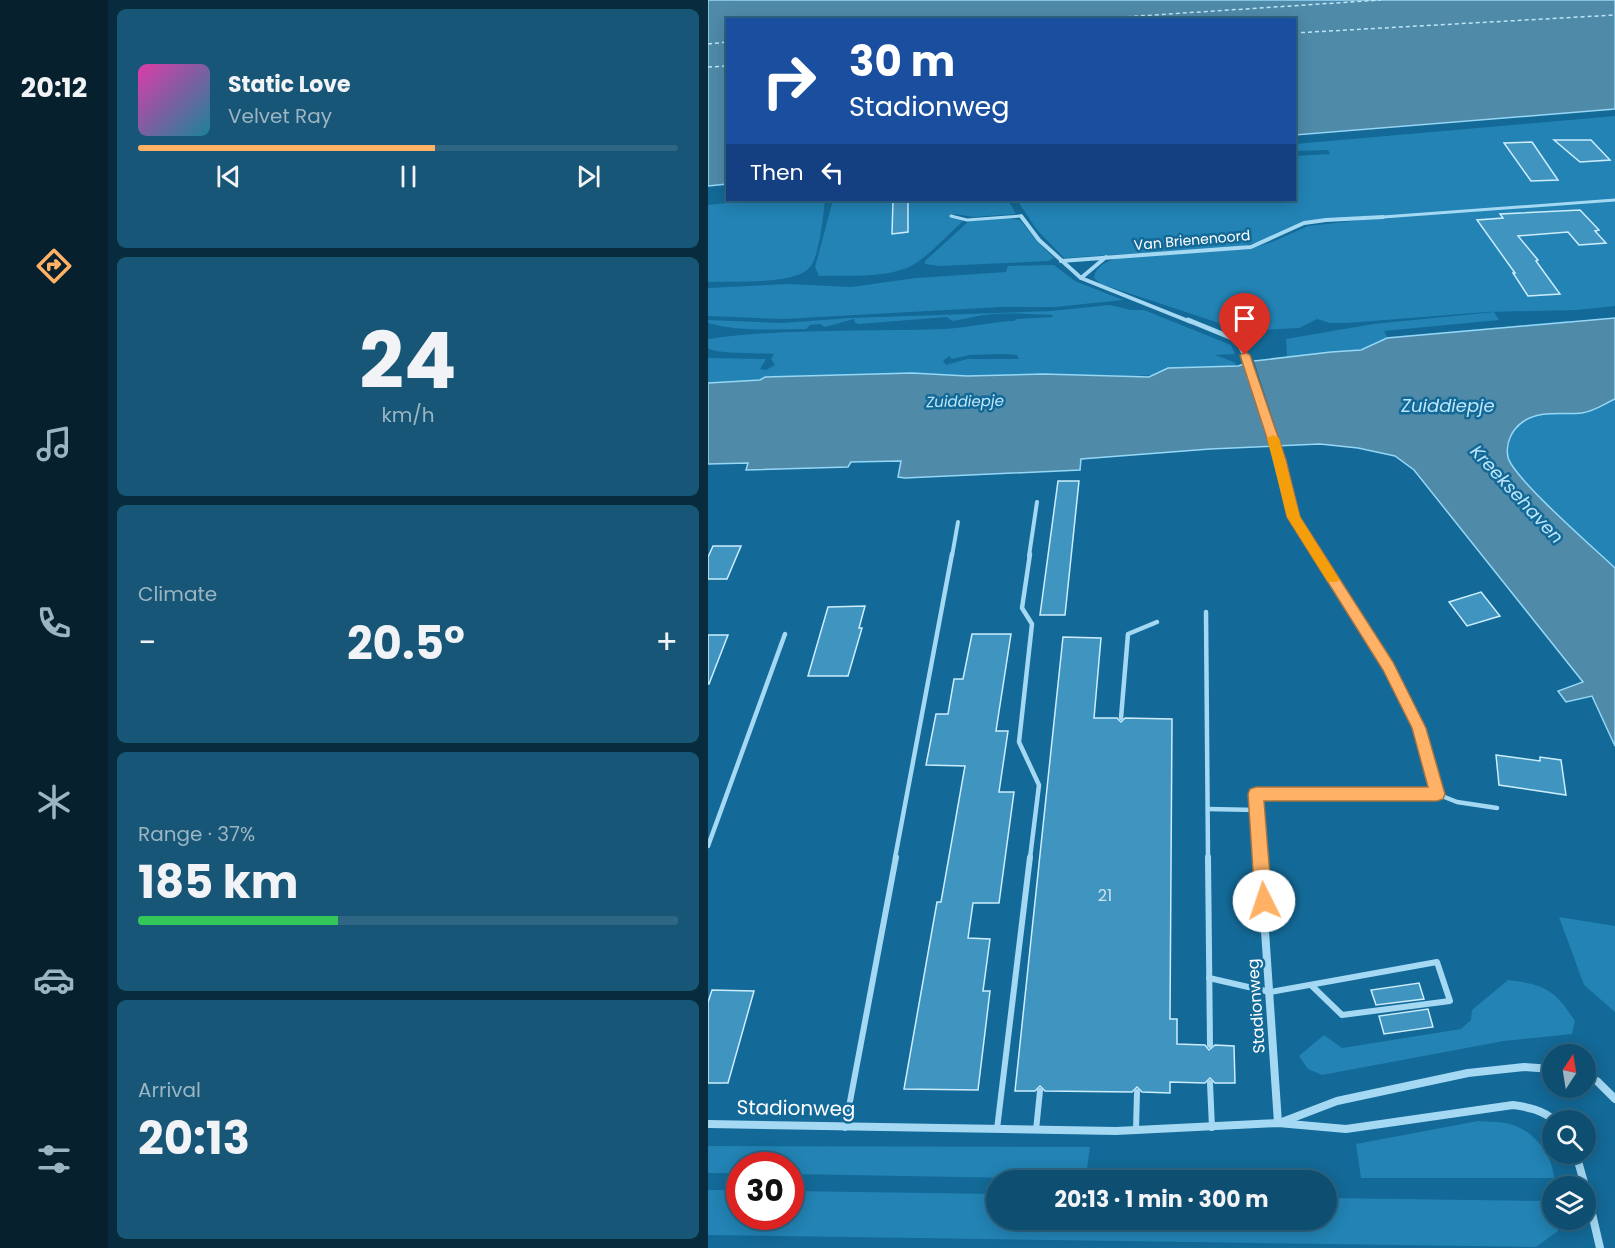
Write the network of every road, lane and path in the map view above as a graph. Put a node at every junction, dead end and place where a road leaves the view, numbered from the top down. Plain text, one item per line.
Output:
1 (1615, 200) edge
2 (951, 216) dead end
3 (1021, 216) joint
4 (1383, 217) joint
5 (1106, 257) junction
6 (1061, 261) junction
7 (1082, 278) junction
8 (1037, 502) dead end
9 (958, 522) dead end
10 (1206, 612) dead end
11 (1157, 622) dead end
12 (785, 634) dead end
13 (1121, 718) dead end
14 (1437, 794) junction
15 (1497, 808) dead end
16 (1208, 809) junction
17 (1257, 810) junction
18 (708, 846) edge
19 (1209, 978) junction
20 (1311, 985) junction
21 (1270, 992) junction
22 (1210, 1045) dead end
23 (1542, 1068) edge
24 (1596, 1081) edge
25 (1210, 1083) dead end
26 (1040, 1091) dead end
27 (1137, 1092) dead end
28 (1615, 1099) edge
29 (1542, 1112) edge
30 (708, 1124) edge
31 (1278, 1124) junction
32 (845, 1128) junction
33 (1212, 1128) junction
34 (997, 1129) junction
35 (1036, 1130) junction
36 (1136, 1131) junction
37 (1596, 1230) edge
38 (1600, 1248) edge

1 - 4 lane
2 - 3 lane
3 - 6 street
4 - 5 street, Van Brienenoord
5 - 6 street, Van Brienenoord
5 - 7 street
6 - 7 street
7 - 14 street
8 - 34 lane
9 - 32 lane
10 - 16 lane
11 - 13 lane
12 - 18 lane
14 - 15 lane
14 - 17 street
16 - 17 lane
16 - 19 lane
17 - 21 street, Stadionweg
19 - 21 lane
19 - 22 lane
20 - 20 lane
20 - 21 lane
21 - 31 street, Stadionweg
23 - 31 street, Stadionweg
24 - 28 street
25 - 33 lane
26 - 35 lane
27 - 36 lane
29 - 31 street, Stadionweg
30 - 32 street, Stadionweg
31 - 33 street, Stadionweg
32 - 34 street, Stadionweg
33 - 36 street, Stadionweg
34 - 35 street, Stadionweg
35 - 36 street, Stadionweg
37 - 38 street

